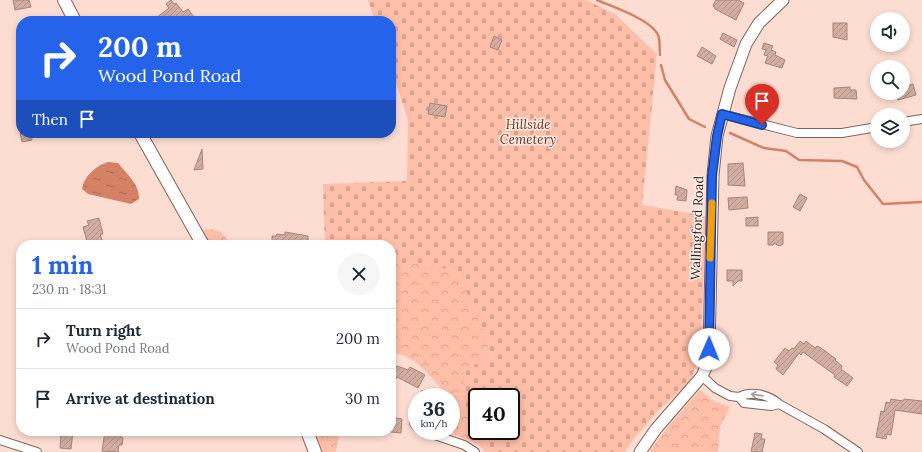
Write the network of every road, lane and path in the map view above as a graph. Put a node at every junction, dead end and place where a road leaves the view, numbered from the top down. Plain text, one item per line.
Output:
1 (64, 0) edge
2 (783, 0) edge
3 (72, 16) edge
4 (722, 114) junction
5 (922, 119) edge
6 (910, 121) edge
7 (870, 127) edge
8 (143, 138) edge
9 (200, 240) edge
10 (702, 376) junction
11 (309, 436) edge
12 (0, 440) edge
13 (451, 440) edge
14 (37, 452) edge
15 (315, 452) edge
16 (475, 452) edge
17 (640, 452) edge
18 (858, 452) edge

1 - 3 main road
2 - 4 street, Wallingford Road
4 - 7 street
4 - 10 street, Wallingford Road
5 - 6 street
8 - 9 main road
10 - 17 street, Wallingford Road
10 - 18 street
11 - 15 main road
12 - 14 street
13 - 16 street

